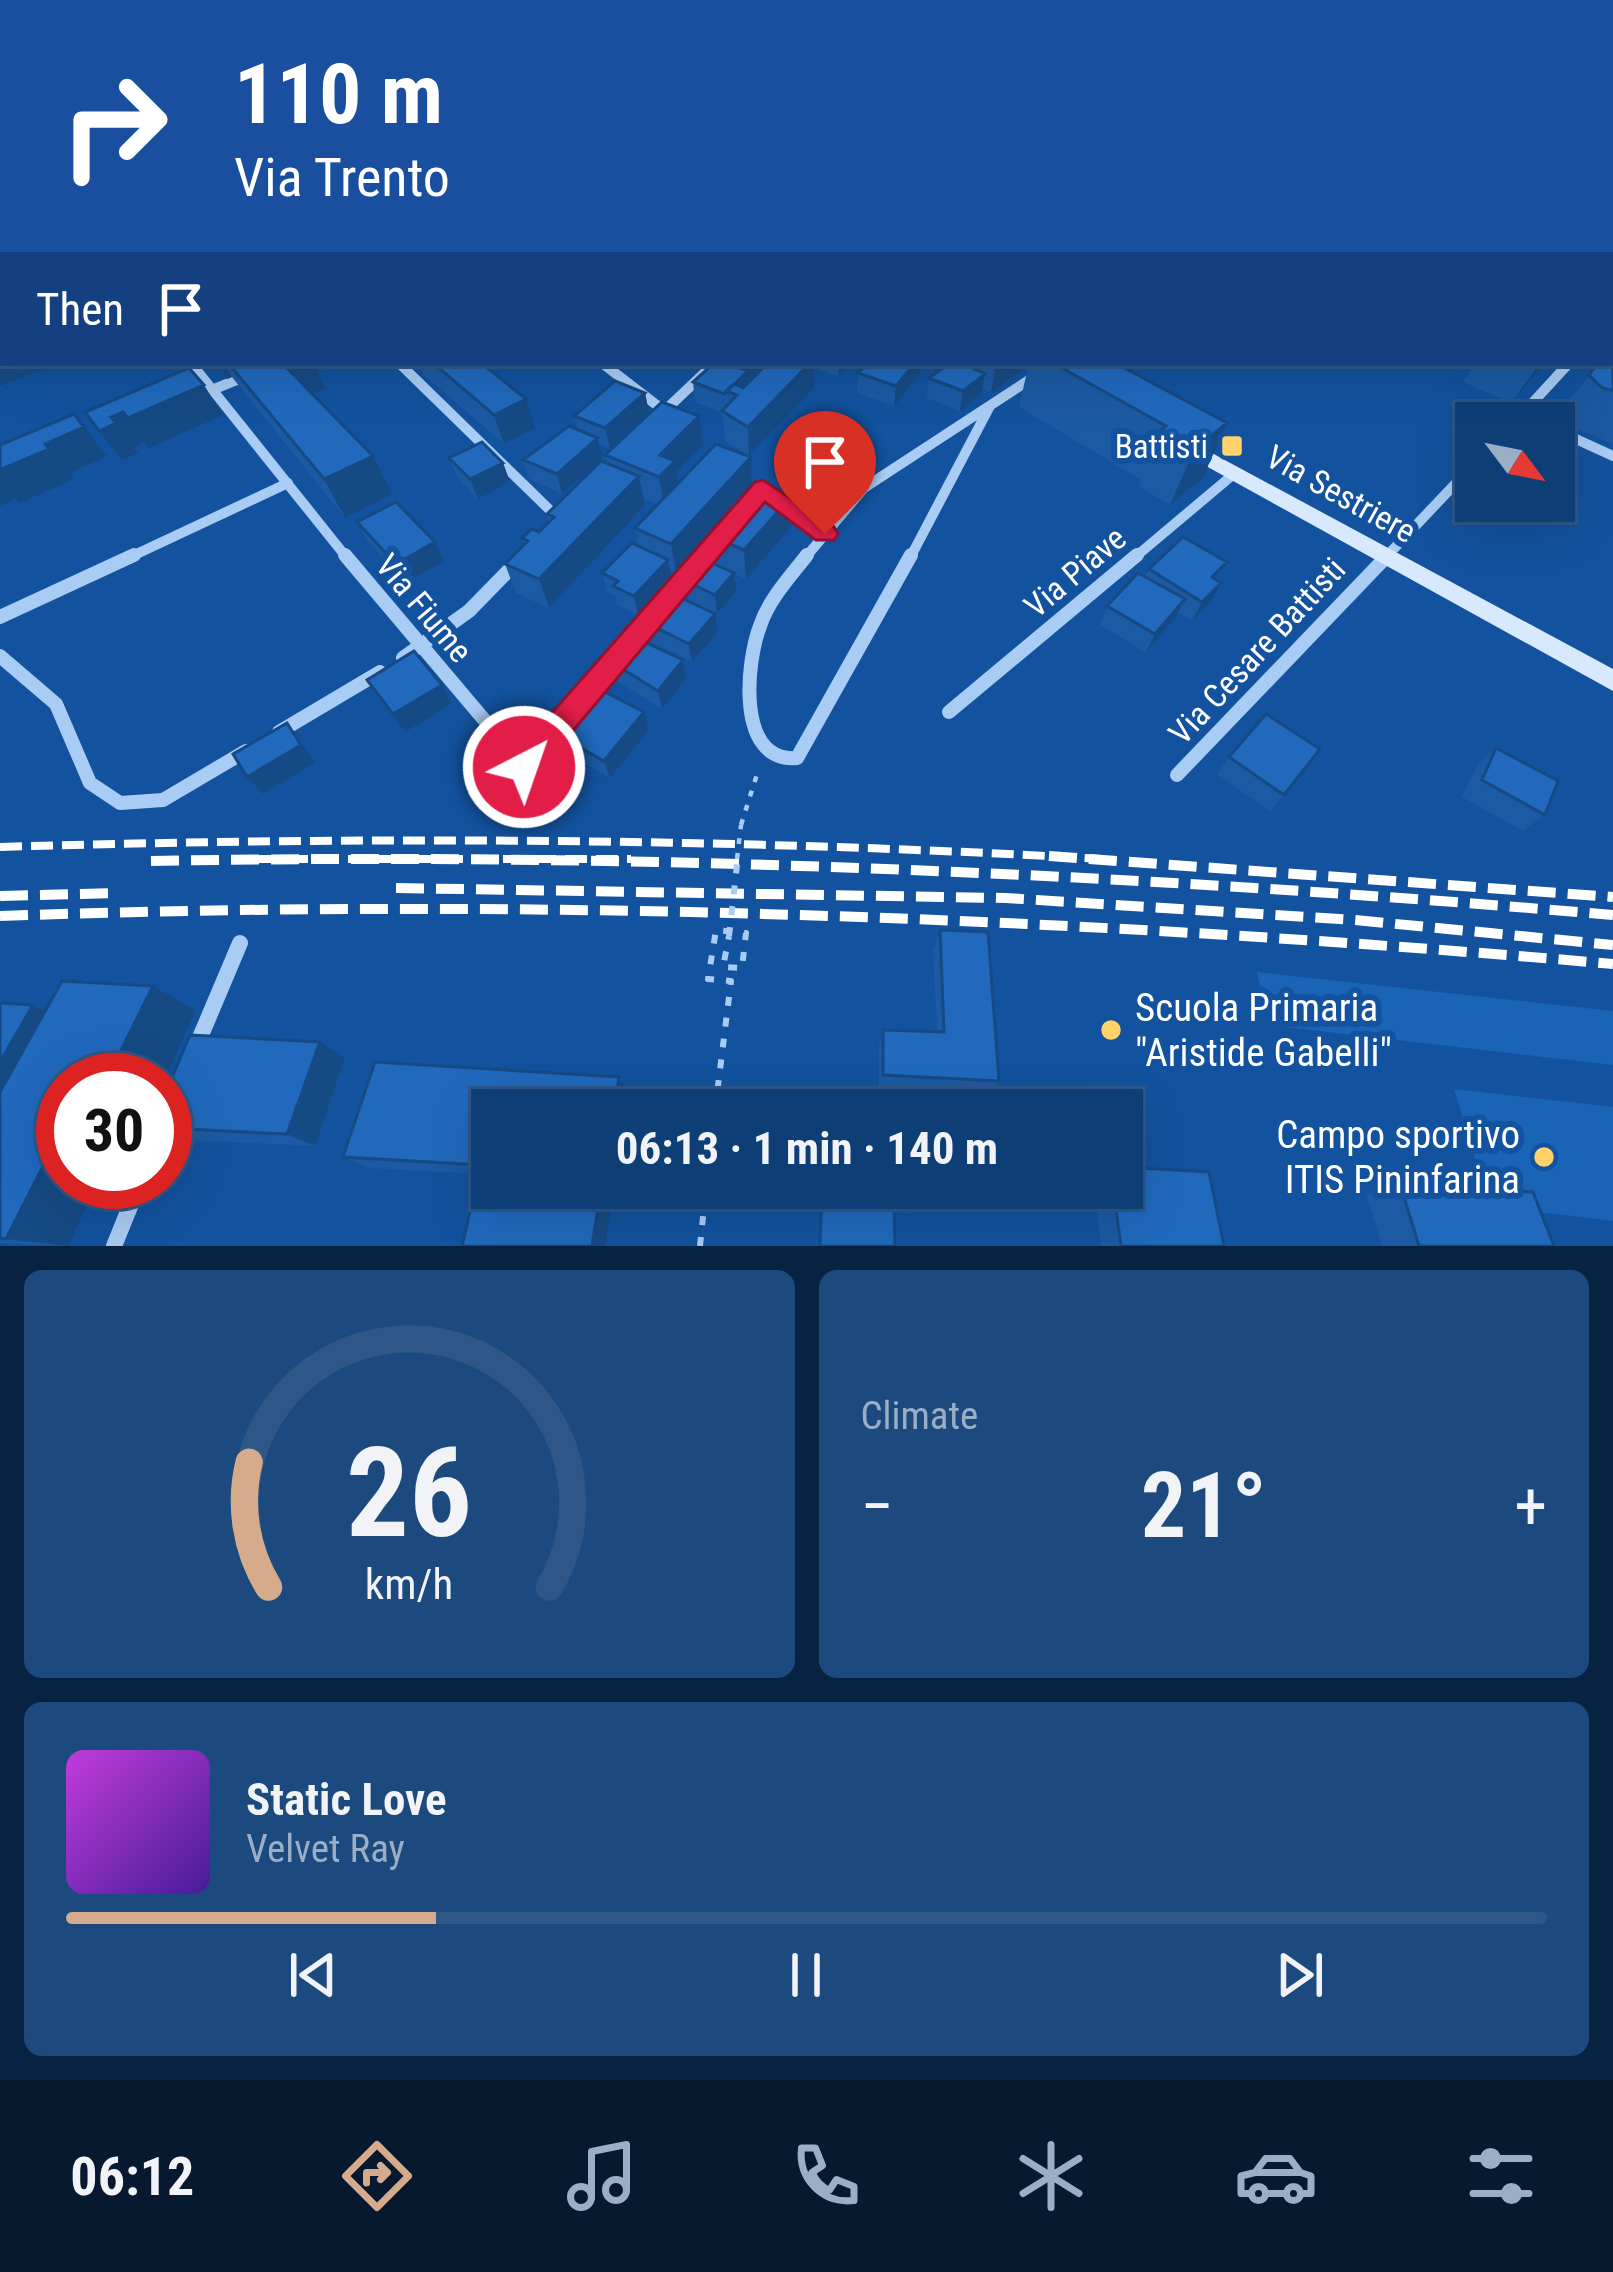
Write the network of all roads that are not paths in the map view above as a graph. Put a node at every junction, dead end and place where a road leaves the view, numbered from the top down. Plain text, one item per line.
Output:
1 (192, 366) edge
2 (271, 366) edge
3 (402, 366) edge
4 (606, 366) edge
5 (712, 366) edge
6 (1046, 366) edge
7 (1049, 366) edge
8 (1566, 366) edge
9 (1073, 382) edge
10 (212, 390) junction
11 (191, 398) edge
12 (1533, 402) edge
13 (990, 406) junction
14 (665, 411) junction
15 (679, 422) edge
16 (652, 423) edge
17 (1158, 430) edge
18 (1575, 439) edge
19 (1613, 456) edge
20 (1235, 473) junction
21 (288, 483) junction
22 (1455, 483) edge
23 (778, 500) edge
24 (544, 534) edge
25 (724, 534) edge
26 (825, 534) junction
27 (529, 549) edge
28 (1384, 556) junction
29 (0, 617) edge
30 (420, 648) junction
31 (0, 656) edge
32 (1613, 682) edge
33 (949, 712) dead end
34 (1178, 775) dead end
35 (239, 943) dead end
36 (192, 1057) edge
37 (129, 1209) edge
38 (113, 1246) edge

1 - 10 street, Via Fiume
2 - 10 street
3 - 24 street
4 - 14 street
5 - 14 street
6 - 13 street
7 - 9 main road
8 - 12 street
10 - 11 street
10 - 21 street, Via Fiume
13 - 26 street
13 - 26 street
14 - 15 street
14 - 16 street
17 - 20 main road, Via Sestriere
18 - 19 street
20 - 28 main road, Via Sestriere
20 - 33 street, Via Piave
21 - 29 street
21 - 30 street, Via Fiume
22 - 28 street, Via Cesare Battisti
23 - 26 street
25 - 30 street, Via Fiume
27 - 30 street
28 - 32 main road, Via Sestriere
28 - 34 street, Via Cesare Battisti
30 - 31 street
35 - 36 street
37 - 38 street

